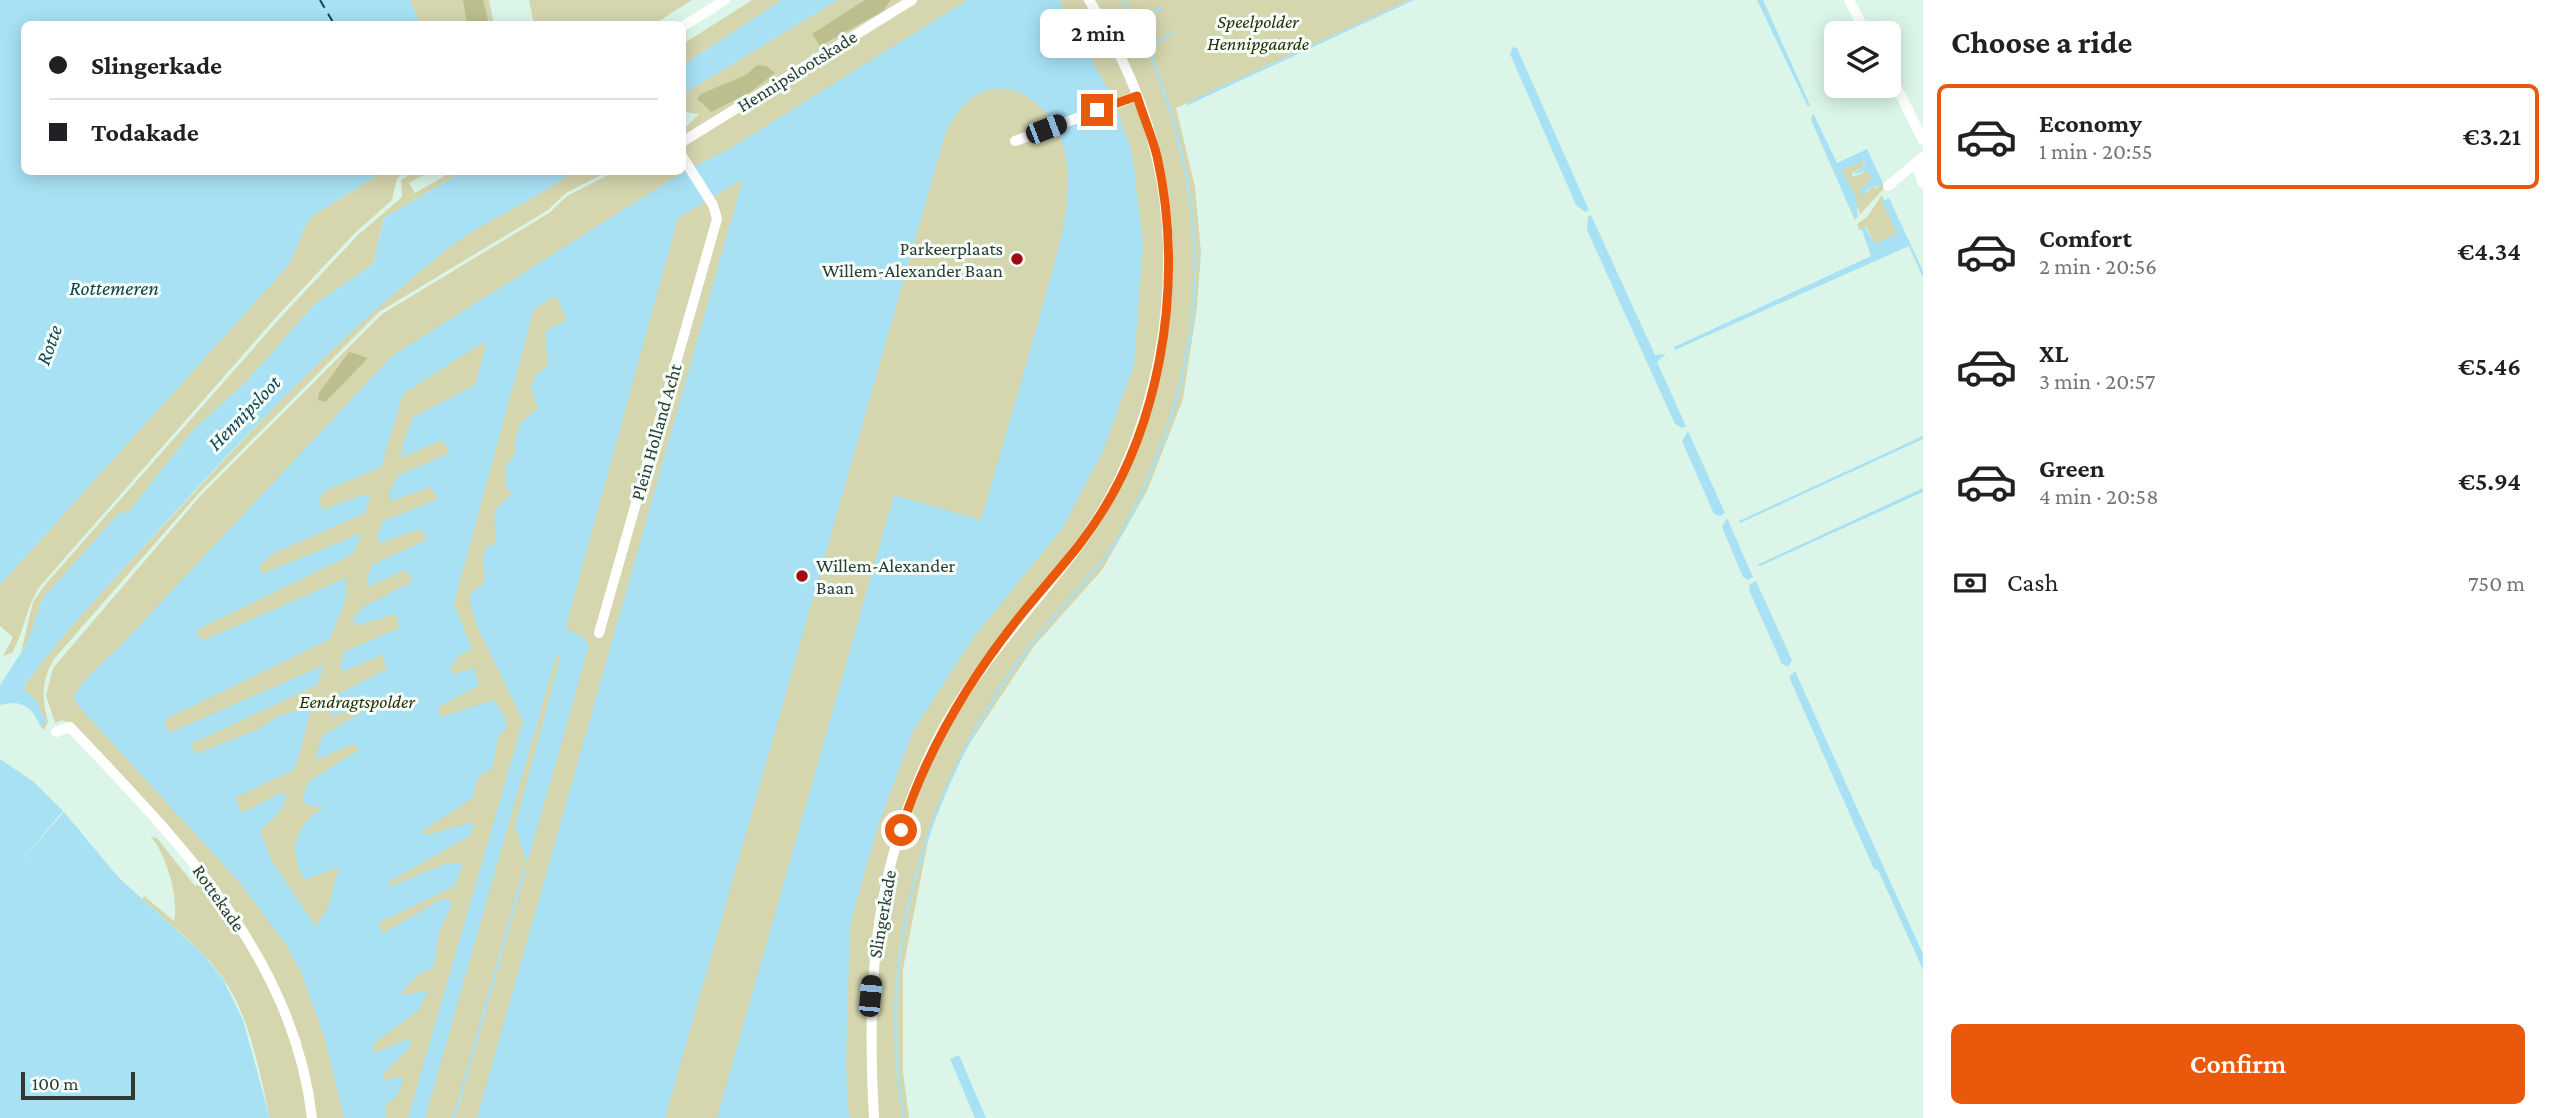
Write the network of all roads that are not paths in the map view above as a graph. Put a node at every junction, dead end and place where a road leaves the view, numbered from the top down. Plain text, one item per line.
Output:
1 (724, 0) edge
2 (912, 0) edge
3 (1089, 0) edge
4 (1849, 0) edge
5 (1860, 21) edge
6 (686, 24) edge
7 (1137, 96) junction
8 (1900, 98) edge
9 (686, 140) edge
10 (1923, 140) edge
11 (1014, 141) dead end
12 (1922, 159) edge
13 (686, 162) edge
14 (1923, 183) edge
15 (1888, 186) dead end
16 (599, 633) dead end
17 (57, 732) dead end
18 (312, 1118) edge
19 (874, 1118) edge

1 - 6 street
2 - 9 street, Hennipslootskade
3 - 7 street, Slingerkade
4 - 5 street
7 - 11 street
7 - 19 street, Slingerkade
8 - 10 street
12 - 14 street
12 - 15 street
13 - 16 street, Plein Holland Acht
17 - 18 street, Rottekade

